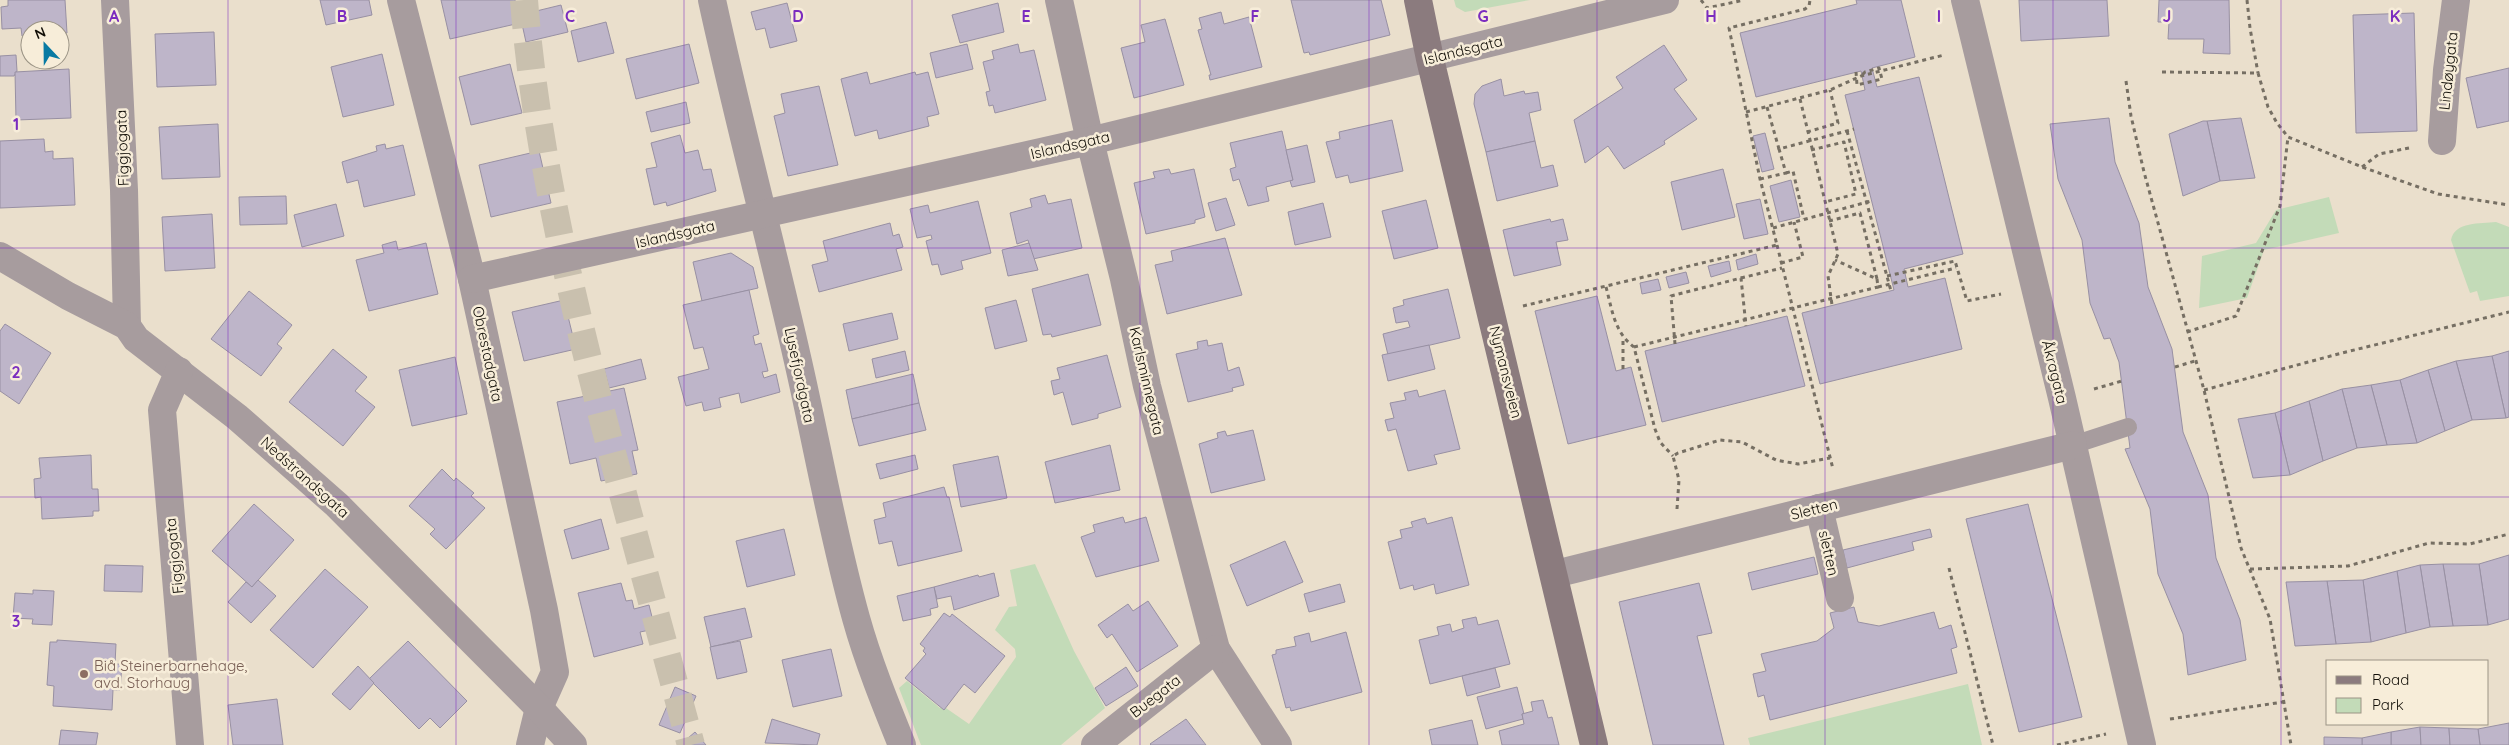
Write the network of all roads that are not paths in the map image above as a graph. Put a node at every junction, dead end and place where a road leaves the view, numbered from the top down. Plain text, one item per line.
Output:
1 (115, 0) edge
2 (401, 0) edge
3 (712, 0) edge
4 (1059, 0) edge
5 (1418, 0) edge
6 (1665, 0) edge
7 (1965, 0) edge
8 (2456, 0) edge
9 (1430, 59) junction
10 (1090, 141) junction
11 (2442, 141) road end
12 (763, 215) junction
13 (0, 256) edge
14 (472, 279) junction
15 (126, 326) junction
16 (179, 371) junction
17 (2128, 427) dead end
18 (2073, 445) junction
19 (1819, 508) junction
20 (1555, 574) junction
21 (1840, 598) dead end
22 (1216, 649) junction
23 (539, 708) junction
24 (190, 745) edge
25 (530, 745) edge
26 (573, 745) edge
27 (902, 745) edge
28 (1094, 745) edge
29 (1278, 745) edge
30 (1594, 745) edge
31 (2142, 745) edge

1 - 15 street, Figgjogata
2 - 14 street, Obrestadgata
3 - 12 street, Lysefjordgata
4 - 10 street, Karlsminnegata
5 - 9 street, Nymansveien
6 - 9 street, Islandsgata
7 - 18 street, Åkragata
8 - 11 street, Lindøygata
9 - 10 street, Islandsgata
9 - 20 street, Nymansveien
10 - 12 street, Islandsgata
10 - 22 street, Karlsminnegata
12 - 14 street, Islandsgata
12 - 27 street, Lysefjordgata
13 - 15 street, Nedstrandsgata
14 - 23 street, Obrestadgata
15 - 16 street, Nedstrandsgata
16 - 23 street, Nedstrandsgata
16 - 24 street, Figgjogata
17 - 18 lane
18 - 19 street, Sletten
18 - 31 street, Åkragata
19 - 20 street, Sletten
19 - 21 street, sletten
20 - 30 street, Nymansveien
22 - 28 street, Buegata
22 - 29 street, Karlsminnegata
23 - 25 street, Obrestadgata
23 - 26 street, Nedstrandsgata

